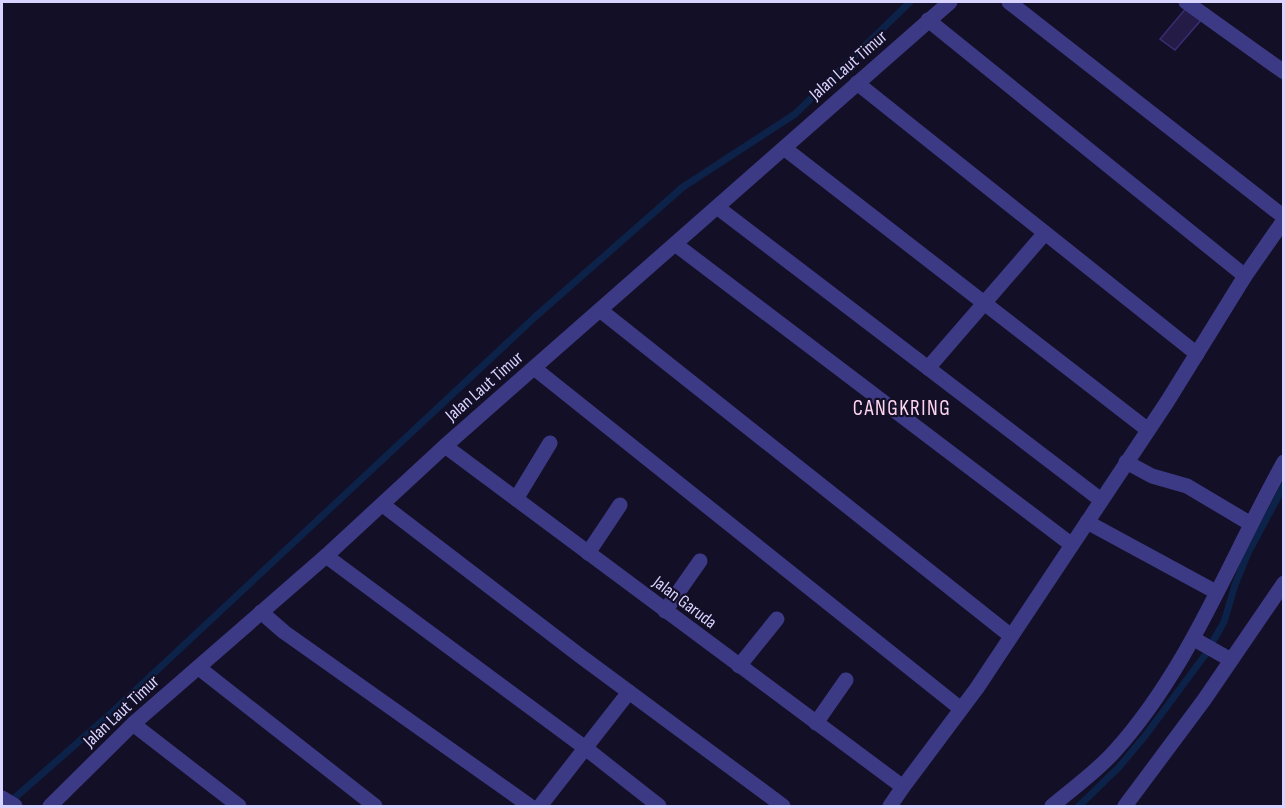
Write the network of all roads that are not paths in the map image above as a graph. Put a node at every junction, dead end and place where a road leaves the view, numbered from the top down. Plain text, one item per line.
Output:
1 (950, 2) edge
2 (1009, 2) edge
3 (1186, 2) edge
4 (928, 20) junction
5 (1284, 72) edge
6 (857, 83) junction
7 (784, 148) junction
8 (717, 207) junction
9 (1284, 219) edge
10 (1044, 233) junction
11 (1278, 242) edge
12 (675, 244) junction
13 (1245, 276) junction
14 (985, 303) junction
15 (600, 310) junction
16 (1197, 354) junction
17 (534, 368) junction
18 (928, 368) junction
19 (1148, 430) junction
20 (550, 443) dead end
21 (445, 446) junction
22 (1126, 462) junction
23 (1284, 462) edge
24 (516, 499) junction
25 (1101, 500) junction
26 (383, 505) junction
27 (620, 505) dead end
28 (1087, 522) junction
29 (1251, 524) junction
30 (1071, 545) junction
31 (588, 553) junction
32 (326, 556) junction
33 (700, 561) dead end
34 (1284, 583) edge
35 (1216, 592) junction
36 (665, 611) junction
37 (261, 612) junction
38 (777, 619) dead end
39 (1011, 636) junction
40 (1203, 644) junction
41 (1231, 660) junction
42 (739, 666) junction
43 (199, 668) junction
44 (846, 680) dead end
45 (629, 692) junction
46 (961, 709) junction
47 (816, 723) junction
48 (133, 724) junction
49 (584, 747) junction
50 (903, 787) junction
51 (50, 807) edge
52 (239, 807) edge
53 (375, 807) edge
54 (530, 807) edge
55 (540, 807) edge
56 (659, 807) edge
57 (783, 807) edge
58 (890, 807) edge
59 (1052, 807) edge
60 (1125, 807) edge

1 - 4 street, Jalan Laut Timur
2 - 9 street
3 - 5 street
4 - 6 street, Jalan Laut Timur
4 - 13 street
6 - 7 street, Jalan Laut Timur
6 - 10 street
7 - 8 street, Jalan Laut Timur
7 - 14 street
8 - 12 street, Jalan Laut Timur
8 - 18 street
9 - 11 street
10 - 14 street
10 - 16 street
11 - 13 street
12 - 15 street, Jalan Laut Timur
12 - 30 street
13 - 16 street
14 - 18 street
14 - 19 street
15 - 17 street, Jalan Laut Timur
15 - 39 street
16 - 19 street
17 - 21 street, Jalan Laut Timur
17 - 46 street
18 - 25 street
19 - 22 street
20 - 24 street
21 - 24 street, Jalan Garuda
21 - 26 street, Jalan Laut Timur
22 - 25 street
22 - 29 street
23 - 29 street
24 - 31 street, Jalan Garuda
25 - 28 street
26 - 32 street, Jalan Laut Timur
26 - 45 street
27 - 31 street
28 - 30 street
28 - 35 street
29 - 35 street
30 - 39 street
31 - 36 street, Jalan Garuda
32 - 37 street, Jalan Laut Timur
32 - 49 street
33 - 36 street
34 - 41 street
35 - 40 street
36 - 42 street, Jalan Garuda
37 - 43 street, Jalan Laut Timur
37 - 54 street
38 - 42 street
39 - 46 street
40 - 41 street
40 - 59 street
41 - 60 street
42 - 47 street, Jalan Garuda
43 - 48 street, Jalan Laut Timur
43 - 53 street
44 - 47 street
45 - 49 street
45 - 57 street
46 - 50 street
47 - 50 street, Jalan Garuda
48 - 51 street, Jalan Laut Timur
48 - 52 street
49 - 55 street
49 - 56 street
50 - 58 street

